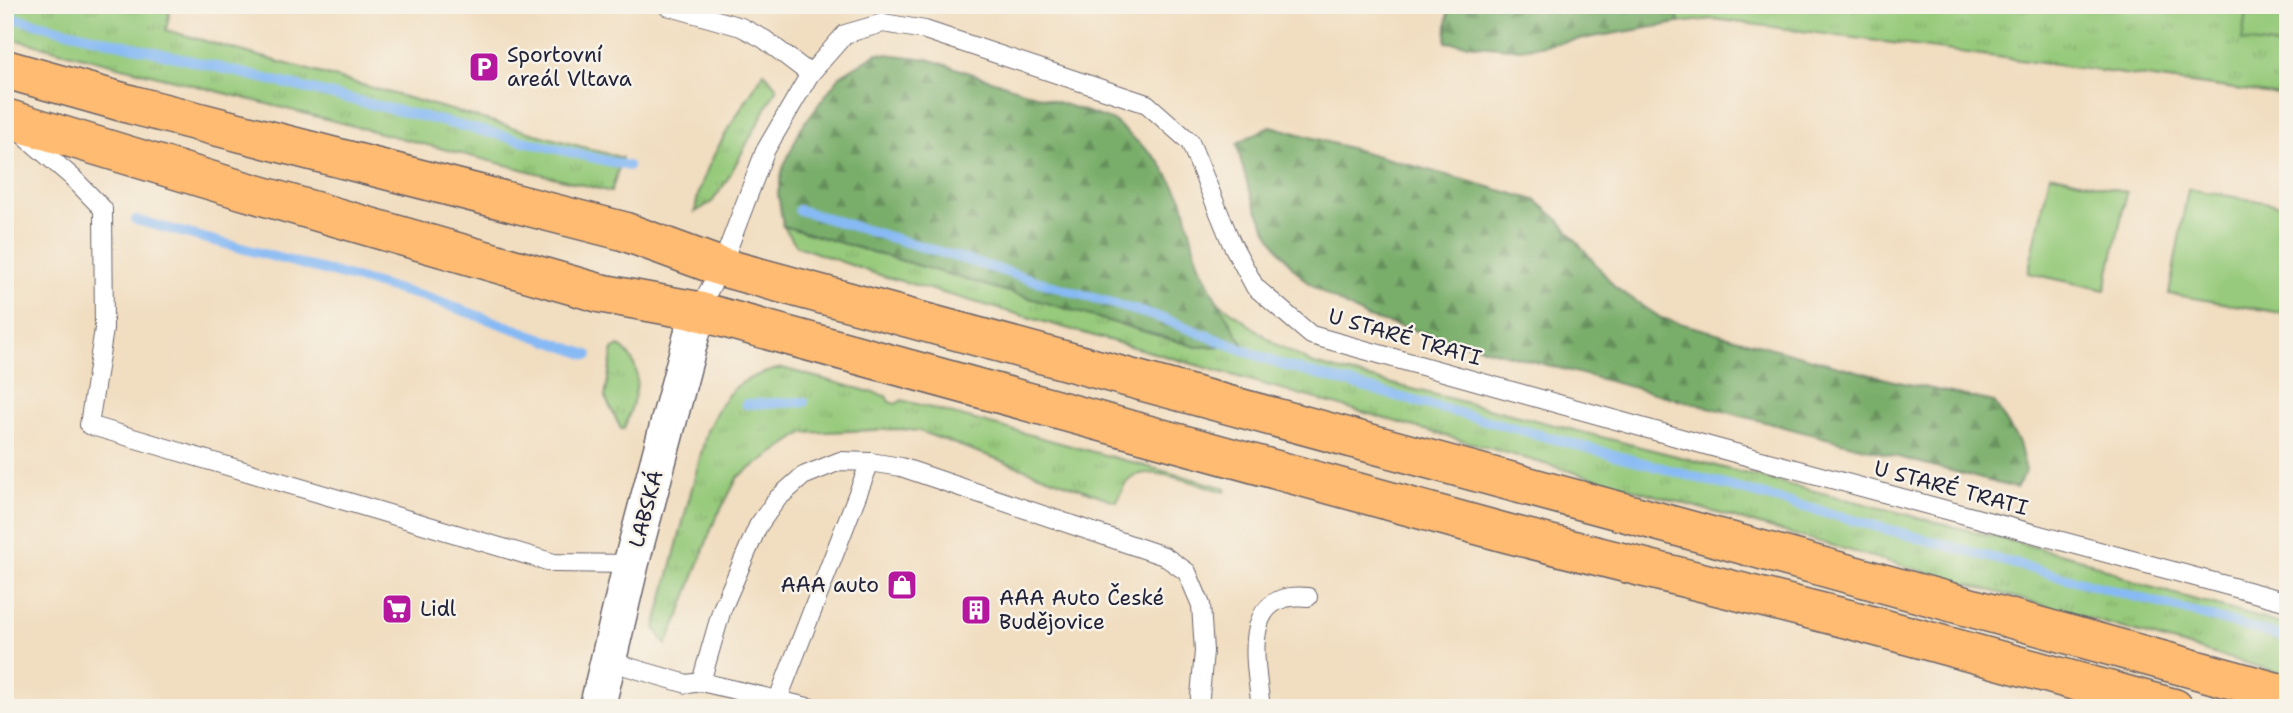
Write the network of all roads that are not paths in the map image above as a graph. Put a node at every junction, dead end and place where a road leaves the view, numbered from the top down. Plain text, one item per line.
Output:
1 (667, 6) edge
2 (5, 69) edge
3 (810, 74) junction
4 (5, 118) edge
5 (721, 267) junction
6 (698, 311) junction
7 (870, 462) junction
8 (631, 564) junction
9 (1308, 597) dead end
10 (2288, 602) edge
11 (608, 661) junction
12 (701, 682) junction
13 (2288, 695) edge
14 (778, 699) junction
15 (597, 708) edge
16 (812, 708) edge
17 (1199, 708) edge
18 (1261, 708) edge
19 (2174, 708) edge

1 - 3 lane
2 - 5 main road
3 - 5 lane, U STARÉ TRATI
3 - 10 lane, U STARÉ TRATI
4 - 6 main road
4 - 8 lane
5 - 6 lane, U STARÉ TRATI
5 - 13 main road
6 - 8 street, LABSKÁ
6 - 19 main road
7 - 12 lane
7 - 14 lane
7 - 17 lane
8 - 11 street, LABSKÁ
9 - 18 lane
11 - 12 lane
11 - 15 street, LABSKÁ
12 - 14 lane
14 - 16 lane

